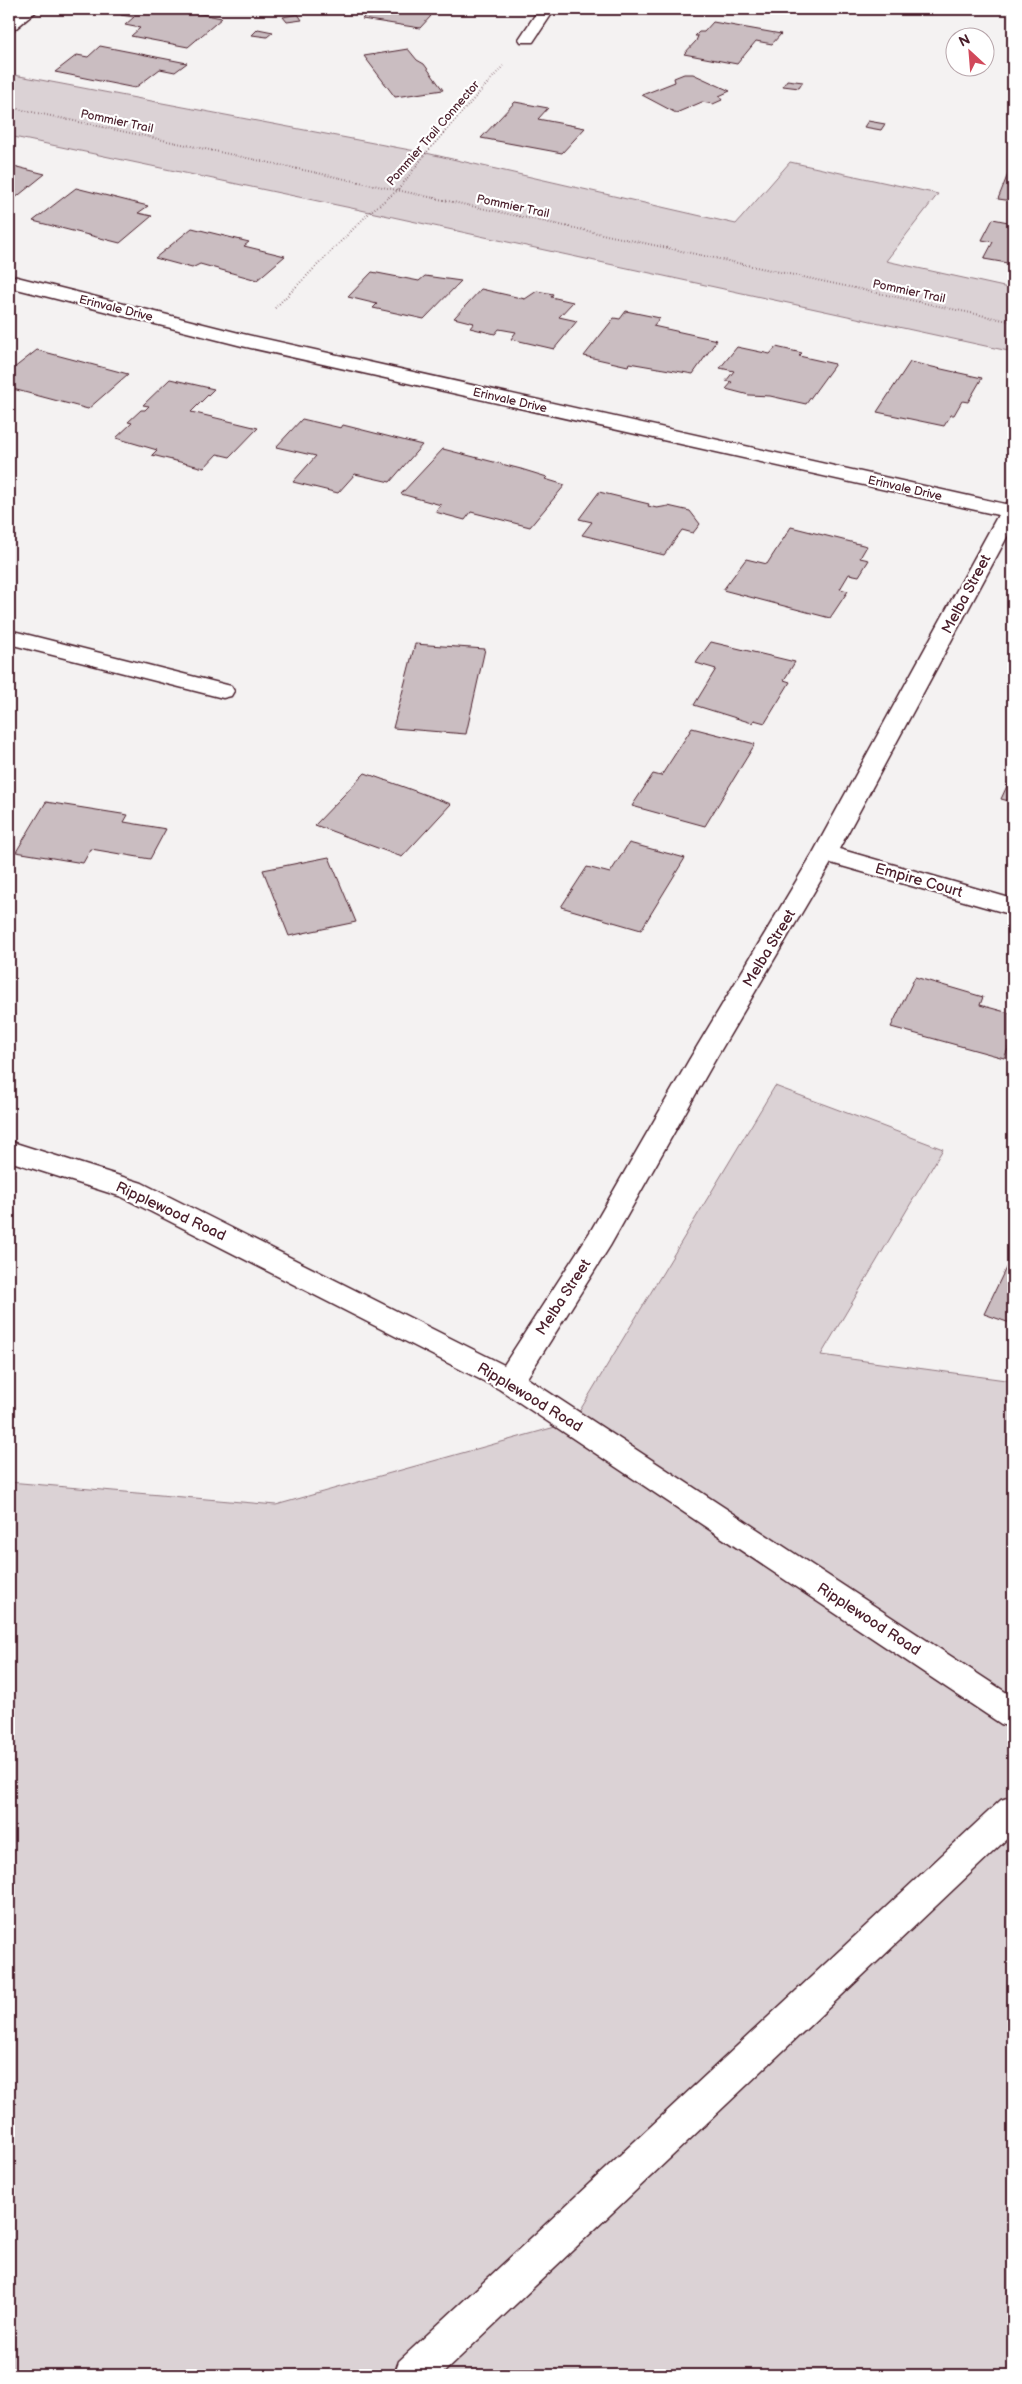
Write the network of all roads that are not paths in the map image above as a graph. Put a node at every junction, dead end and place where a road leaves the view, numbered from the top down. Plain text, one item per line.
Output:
1 (30, 9) edge
2 (547, 9) edge
3 (9, 26) edge
4 (526, 39) road end
5 (9, 281) edge
6 (1012, 510) edge
7 (9, 637) edge
8 (223, 690) dead end
9 (825, 854) junction
10 (1013, 907) edge
11 (9, 1151) edge
12 (509, 1381) junction
13 (1013, 1714) edge
14 (1013, 1811) edge
15 (413, 2375) edge

1 - 3 street
2 - 4 street
5 - 6 street, Erinvale Drive
6 - 9 street, Melba Street
7 - 8 street
9 - 10 street, Empire Court
9 - 12 street, Melba Street
11 - 12 street, Ripplewood Road
12 - 13 street, Ripplewood Road
14 - 15 street

